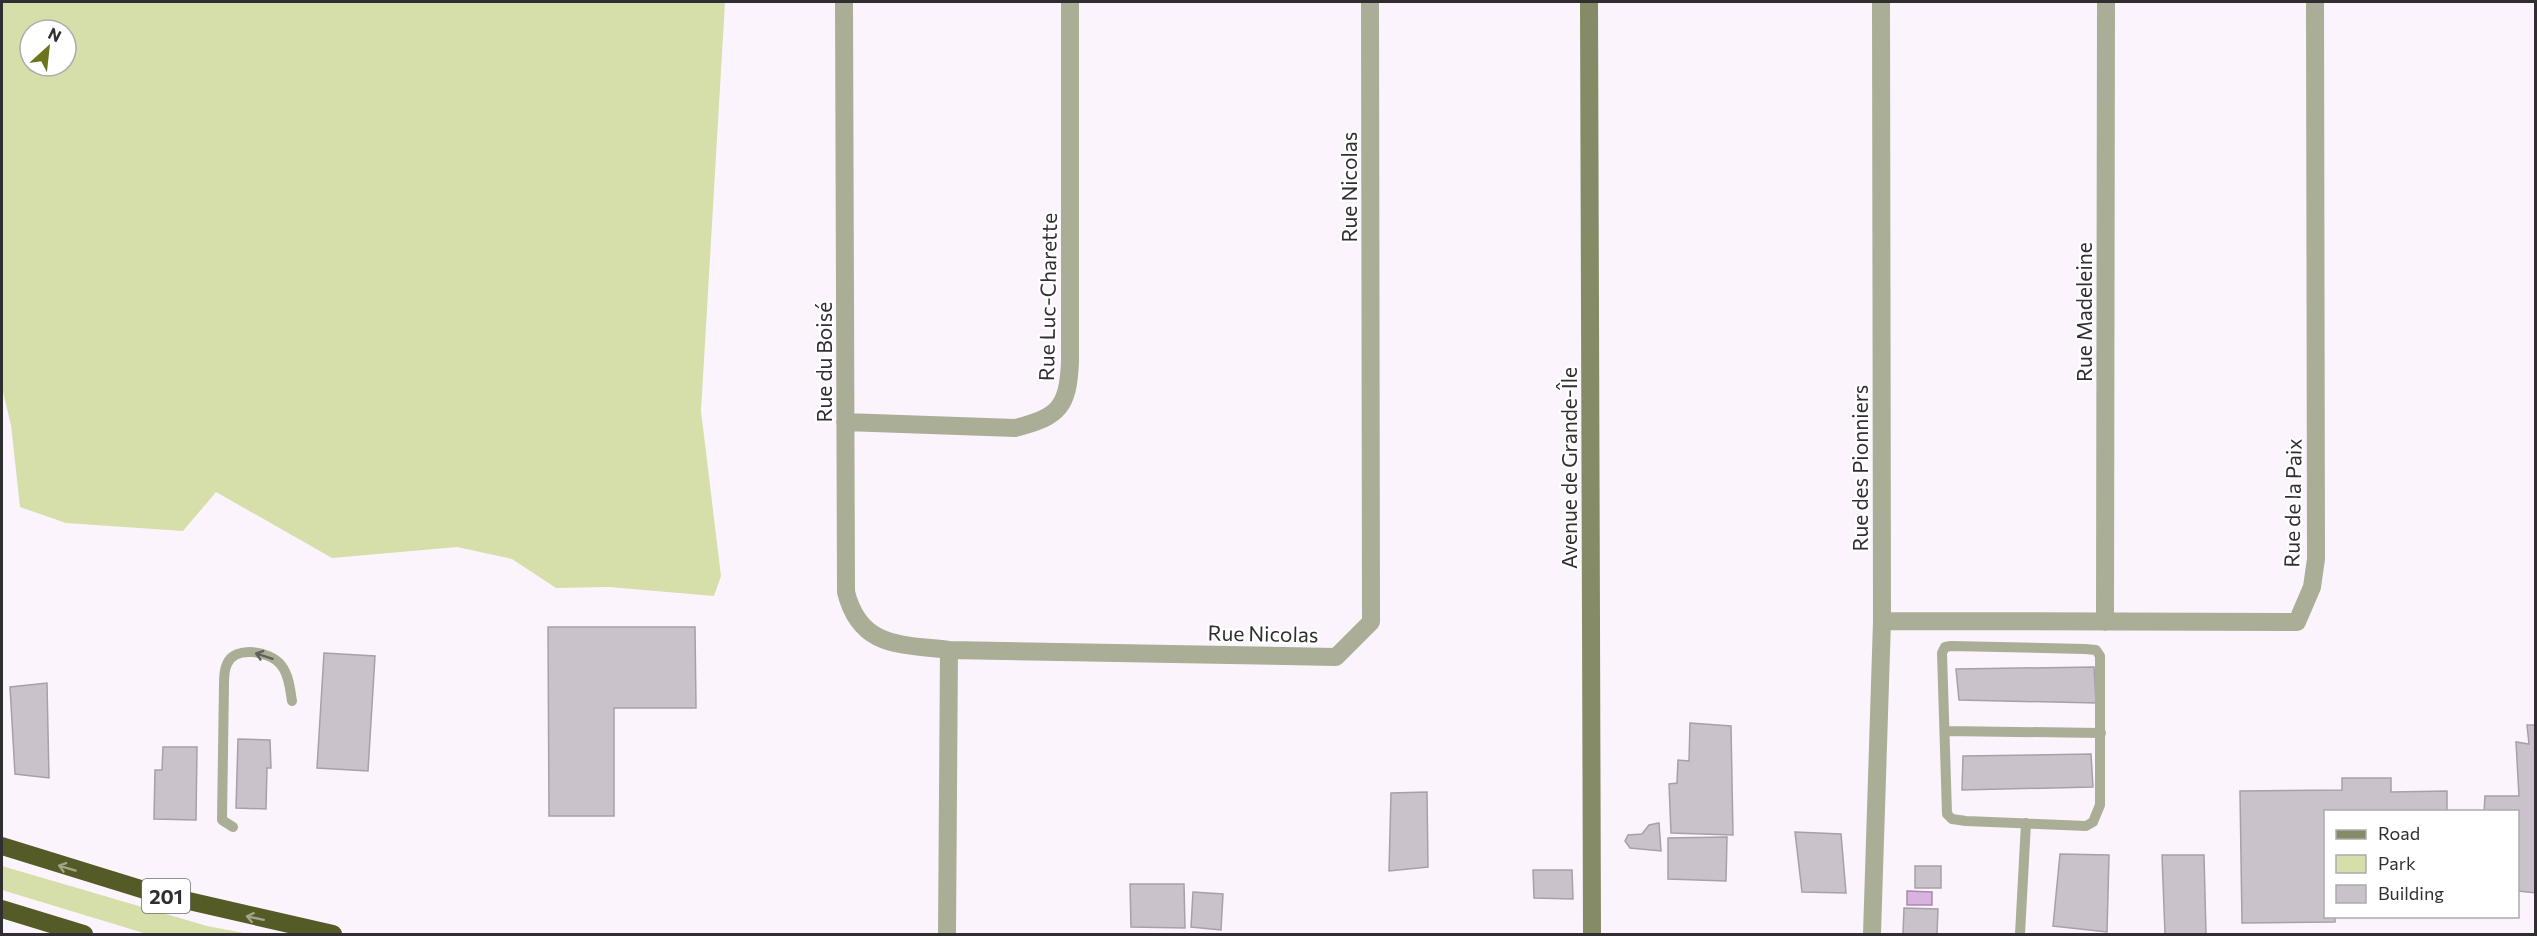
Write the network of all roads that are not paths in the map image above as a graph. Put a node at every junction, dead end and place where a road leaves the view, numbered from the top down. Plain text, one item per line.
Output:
1 (844, 2) edge
2 (1070, 2) edge
3 (1370, 2) edge
4 (1589, 2) edge
5 (1881, 2) edge
6 (2106, 2) edge
7 (2315, 2) edge
8 (845, 423) junction
9 (1882, 621) junction
10 (2105, 622) junction
11 (949, 650) junction
12 (292, 701) dead end
13 (1944, 731) junction
14 (2101, 733) junction
15 (2026, 822) junction
16 (233, 827) dead end
17 (2, 846) edge
18 (2, 909) edge
19 (84, 934) edge
20 (333, 934) edge
21 (947, 934) edge
22 (1592, 934) edge
23 (1872, 934) edge
24 (2020, 934) edge

1 - 8 street, Rue du Boisé
2 - 8 street, Rue Luc-Charette
3 - 11 street, Rue Nicolas
4 - 22 street, Avenue de Grande-Île
5 - 9 street, Rue des Pionniers
6 - 10 street, Rue Madeleine
7 - 10 street, Rue de la Paix
8 - 11 street, Rue du Boisé
9 - 10 street, Rue de la Paix
9 - 23 street, Rue des Pionniers
11 - 21 street
12 -> 16 lane
13 - 14 lane
13 - 14 lane
13 - 15 lane
14 - 15 lane
15 - 24 lane
20 -> 17 highway, 201
18 - 19 highway

